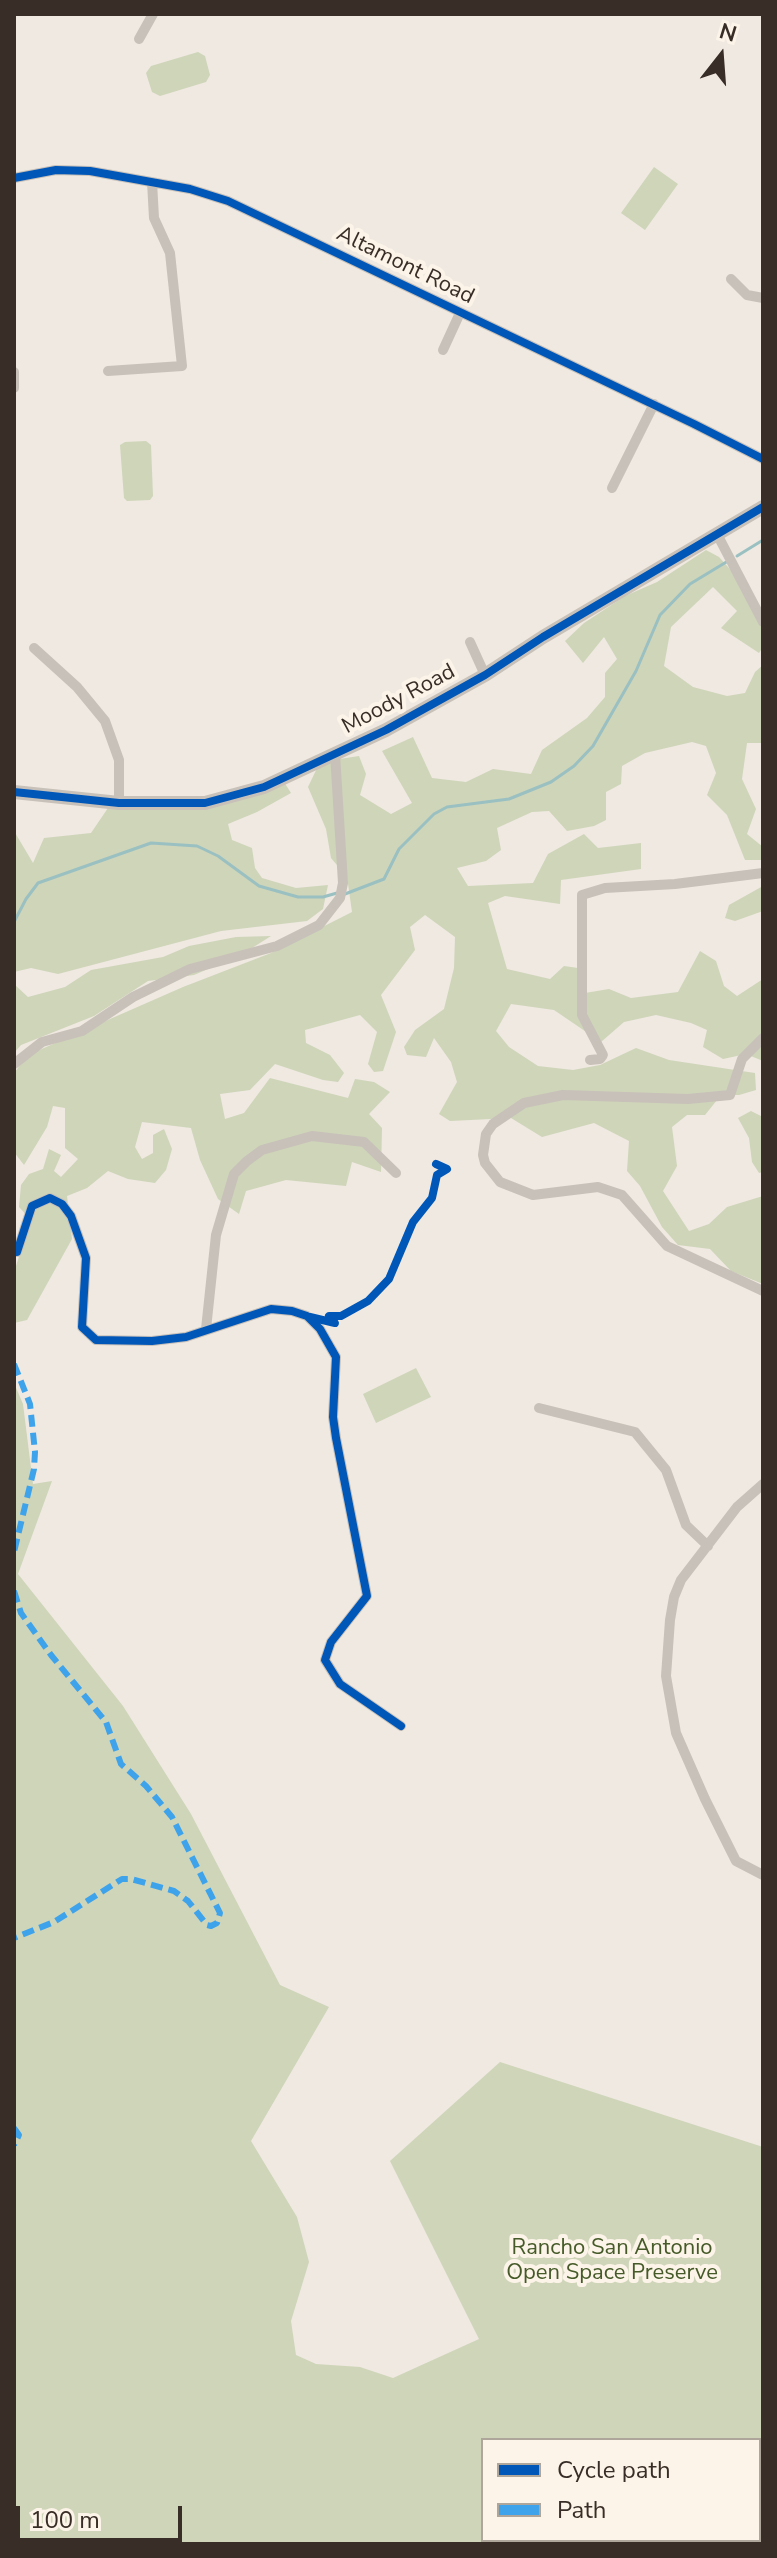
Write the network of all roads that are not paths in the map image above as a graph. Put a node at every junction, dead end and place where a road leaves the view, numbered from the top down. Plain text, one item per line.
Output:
1 (153, 14) edge
2 (139, 39) dead end
3 (14, 178) edge
4 (152, 182) junction
5 (731, 279) dead end
6 (763, 298) edge
7 (460, 313) junction
8 (443, 350) dead end
9 (108, 371) dead end
10 (14, 372) edge
11 (14, 388) edge
12 (654, 404) junction
13 (763, 459) edge
14 (612, 488) dead end
15 (763, 507) edge
16 (717, 534) junction
17 (763, 622) edge
18 (470, 642) dead end
19 (34, 648) dead end
20 (485, 675) junction
21 (335, 754) junction
22 (14, 792) edge
23 (119, 803) junction
24 (763, 873) edge
25 (763, 1038) edge
26 (590, 1060) dead end
27 (14, 1064) edge
28 (396, 1173) dead end
29 (14, 1252) edge
30 (763, 1291) edge
31 (206, 1329) junction
32 (539, 1408) dead end
33 (763, 1484) edge
34 (708, 1546) junction
35 (401, 1726) dead end
36 (763, 1875) edge

1 - 2 street
3 - 4 street, Altamont Road
4 - 7 street, Altamont Road
4 - 9 street
5 - 6 street
7 - 8 street
7 - 12 street, Altamont Road
10 - 11 street
12 - 13 street, Altamont Road
12 - 14 street
15 - 16 street, Moody Road
16 - 17 street
16 - 20 street, Moody Road
18 - 20 street
19 - 23 street
20 - 21 street, Moody Road
21 - 23 street, Moody Road
21 - 27 street
22 - 23 street, Moody Road
24 - 26 street
25 - 30 street
28 - 31 street
29 - 31 street
31 - 35 street
32 - 34 street
33 - 34 street
34 - 36 street

